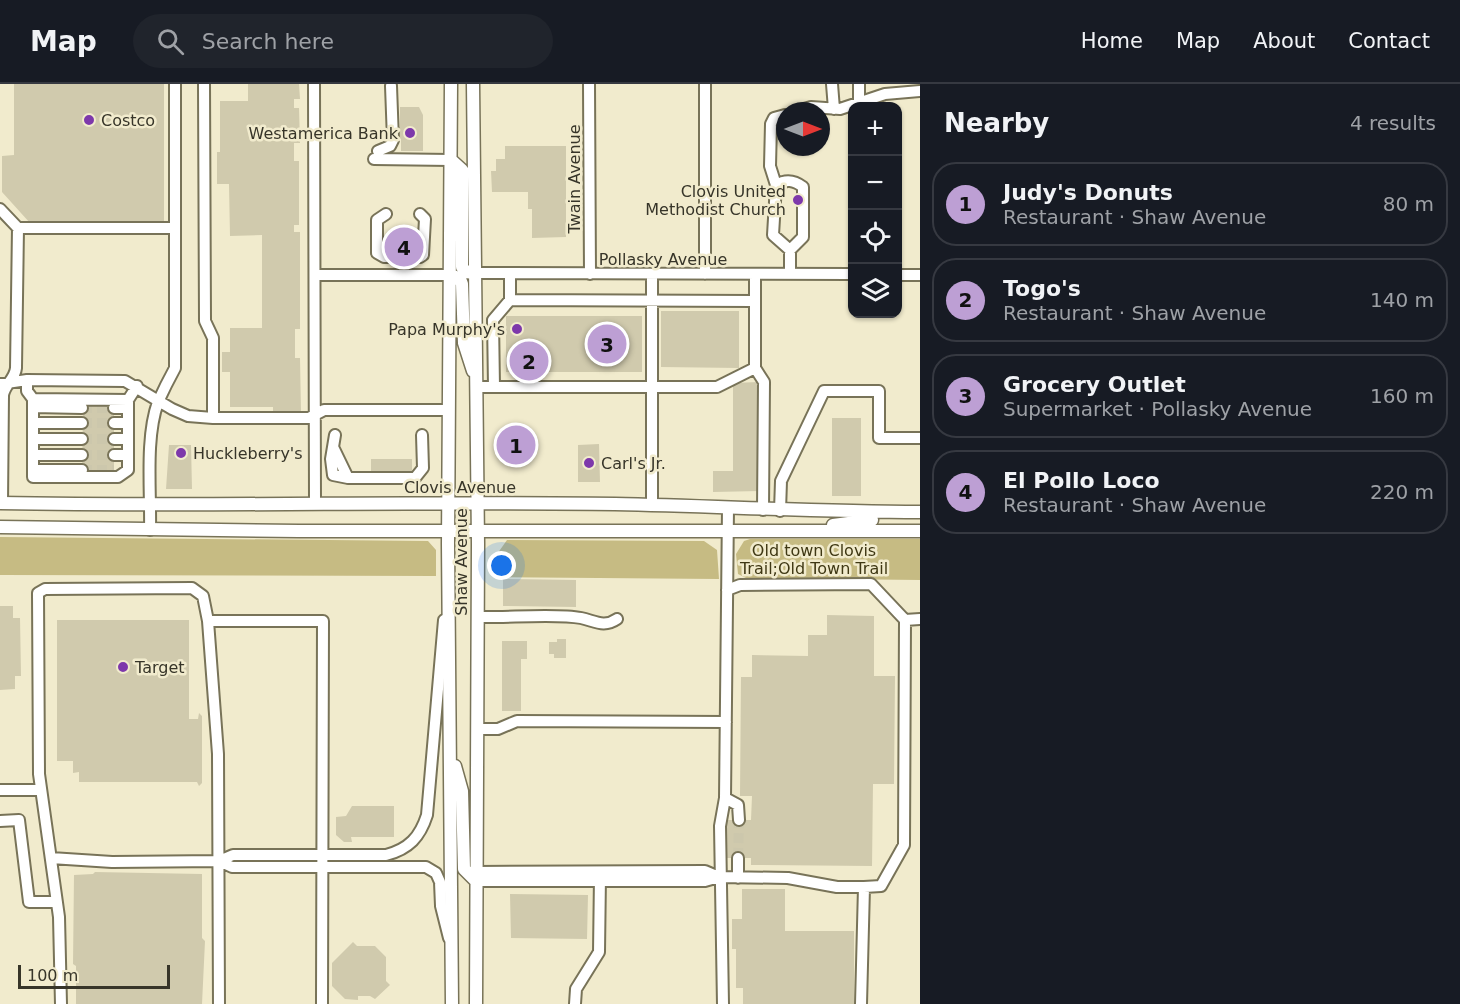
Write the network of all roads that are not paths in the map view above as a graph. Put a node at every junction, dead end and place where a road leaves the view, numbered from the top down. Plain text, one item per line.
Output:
1 (175, 84) edge
2 (204, 84) edge
3 (314, 84) edge
4 (451, 84) edge
5 (473, 84) edge
6 (589, 84) edge
7 (705, 84) edge
8 (832, 84) edge
9 (859, 84) edge
10 (391, 86) dead end
11 (885, 89) edge
12 (920, 91) edge
13 (859, 102) edge
14 (861, 102) edge
15 (848, 107) edge
16 (830, 109) edge
17 (834, 109) junction
18 (776, 117) edge
19 (452, 160) junction
20 (776, 185) junction
21 (0, 209) edge
22 (386, 214) dead end
23 (420, 214) dead end
24 (18, 228) junction
25 (175, 228) junction
26 (790, 250) junction
27 (474, 273) junction
28 (510, 274) junction
29 (590, 274) junction
30 (652, 274) junction
31 (705, 274) junction
32 (755, 274) junction
33 (790, 274) junction
34 (848, 274) edge
35 (315, 275) junction
36 (452, 275) junction
37 (902, 275) edge
38 (920, 275) edge
39 (510, 300) junction
40 (652, 301) junction
41 (754, 301) junction
42 (755, 368) junction
43 (27, 380) junction
44 (4, 384) edge
45 (137, 386) junction
46 (478, 387) junction
47 (494, 387) junction
48 (652, 387) junction
49 (159, 401) junction
50 (33, 403) junction
51 (128, 404) junction
52 (82, 408) tunnel mouth
53 (114, 408) tunnel mouth
54 (449, 410) junction
55 (315, 414) junction
56 (213, 418) junction
57 (33, 423) junction
58 (82, 423) tunnel mouth
59 (114, 423) tunnel mouth
60 (128, 423) junction
61 (335, 435) dead end
62 (422, 435) dead end
63 (920, 438) edge
64 (33, 439) junction
65 (82, 439) tunnel mouth
66 (114, 439) tunnel mouth
67 (128, 439) junction
68 (33, 455) junction
69 (82, 455) tunnel mouth
70 (114, 455) tunnel mouth
71 (128, 455) junction
72 (33, 470) junction
73 (82, 470) tunnel mouth
74 (114, 470) tunnel mouth
75 (128, 470) junction
76 (315, 502) junction
77 (1, 503) edge
78 (449, 504) junction
79 (478, 504) junction
80 (652, 505) junction
81 (150, 506) junction
82 (728, 508) junction
83 (763, 510) junction
84 (780, 511) junction
85 (920, 514) edge
86 (0, 527) edge
87 (150, 530) junction
88 (728, 530) junction
89 (802, 530) junction
90 (448, 531) junction
91 (478, 531) junction
92 (920, 531) edge
93 (448, 568) junction
94 (727, 590) junction
95 (478, 617) junction
96 (616, 619) dead end
97 (920, 619) edge
98 (905, 620) junction
99 (208, 621) junction
100 (726, 722) junction
101 (477, 729) junction
102 (450, 751) junction
103 (0, 790) edge
104 (40, 790) junction
105 (725, 798) junction
106 (0, 820) edge
107 (739, 820) tunnel mouth
108 (322, 856) junction
109 (51, 858) junction
110 (738, 858) tunnel mouth
111 (219, 861) junction
112 (322, 867) junction
113 (600, 876) junction
114 (476, 877) junction
115 (719, 877) junction
116 (738, 878) junction
117 (864, 887) junction
118 (57, 902) junction
119 (452, 950) junction
120 (61, 1004) edge
121 (219, 1004) edge
122 (322, 1004) edge
123 (452, 1004) edge
124 (476, 1004) edge
125 (574, 1004) edge
126 (723, 1004) edge
127 (861, 1004) edge

1 - 25 street
2 - 56 street
3 - 35 street
4 - 19 main road, Shaw Avenue
5 - 27 main road, Shaw Avenue
6 - 29 street, Twain Avenue
7 - 31 street
8 - 17 street
9 - 13 street
10 - 19 street
11 - 12 street
11 - 14 street
15 - 17 street
16 - 17 street
18 - 20 street
19 - 27 main road
19 - 36 main road, Shaw Avenue
20 - 26 street
20 - 26 street
21 - 24 street
22 - 23 street
24 - 25 street
24 - 44 street
25 - 49 street
26 - 33 street
27 - 28 street, Pollasky Avenue
27 - 46 main road, Shaw Avenue
28 - 29 street, Pollasky Avenue
28 - 39 street
29 - 30 street, Pollasky Avenue
30 - 31 street, Pollasky Avenue
30 - 40 street
31 - 32 street, Pollasky Avenue
32 - 33 street, Pollasky Avenue
32 - 41 street
33 - 34 street, Pollasky Avenue
35 - 36 street
35 - 55 street
36 - 46 main road
36 - 54 main road, Shaw Avenue
37 - 38 street
39 - 40 street
39 - 47 street
40 - 41 street
40 - 48 street
41 - 42 street
42 - 48 street
42 - 83 street
43 - 44 street
43 - 45 street
43 - 50 street
44 - 77 street
45 - 49 street
45 - 51 street
46 - 47 street
46 - 79 main road, Shaw Avenue
47 - 48 street
48 - 80 street
49 - 56 street
49 - 81 street
50 - 51 street
50 - 52 street
50 - 57 street
51 - 53 street
51 - 60 street
54 - 55 street
54 - 78 main road, Shaw Avenue
55 - 56 street
55 - 76 street
57 - 58 street
57 - 64 street
59 - 60 street
60 - 67 street
61 - 62 street
63 - 84 street
64 - 65 street
64 - 68 street
66 - 67 street
67 - 71 street
68 - 69 street
68 - 72 street
70 - 71 street
71 - 75 street
72 - 73 street
72 - 75 street
74 - 75 street
76 - 78 main road, Clovis Avenue
76 - 81 main road, Clovis Avenue
77 - 81 main road, Clovis Avenue
78 - 79 main road, Clovis Avenue
78 - 90 main road, Shaw Avenue
79 - 80 main road, Clovis Avenue
79 - 91 main road, Shaw Avenue
80 - 82 main road, Clovis Avenue
81 - 87 street
82 - 83 main road, Clovis Avenue
82 - 88 street
83 - 84 main road, Clovis Avenue
84 - 85 main road, Clovis Avenue
85 - 89 main road
86 - 87 main road
87 - 90 main road
88 - 89 main road
88 - 91 main road
88 - 94 street
89 - 92 main road
90 - 91 main road
90 - 93 main road, Shaw Avenue
91 - 95 main road, Shaw Avenue
93 - 102 main road, Shaw Avenue
93 - 108 street
94 - 98 street
94 - 100 street
95 - 96 street
95 - 101 main road, Shaw Avenue
97 - 98 street
98 - 117 street
99 - 104 street
99 - 108 street
99 - 111 street
100 - 101 street
100 - 105 street
101 - 114 main road, Shaw Avenue
102 - 114 main road
102 - 119 main road, Shaw Avenue
103 - 104 street
104 - 109 street
105 - 107 street
105 - 115 street
106 - 118 street
108 - 111 street
108 - 112 street
109 - 111 street
109 - 118 street
110 - 116 street
111 - 112 street
111 - 121 street
112 - 119 street
112 - 122 street
113 - 114 street
113 - 115 street
113 - 125 street
114 - 124 main road, Shaw Avenue
115 - 116 street
115 - 126 street
116 - 117 street
117 - 127 street
118 - 120 street
119 - 123 main road, Shaw Avenue

